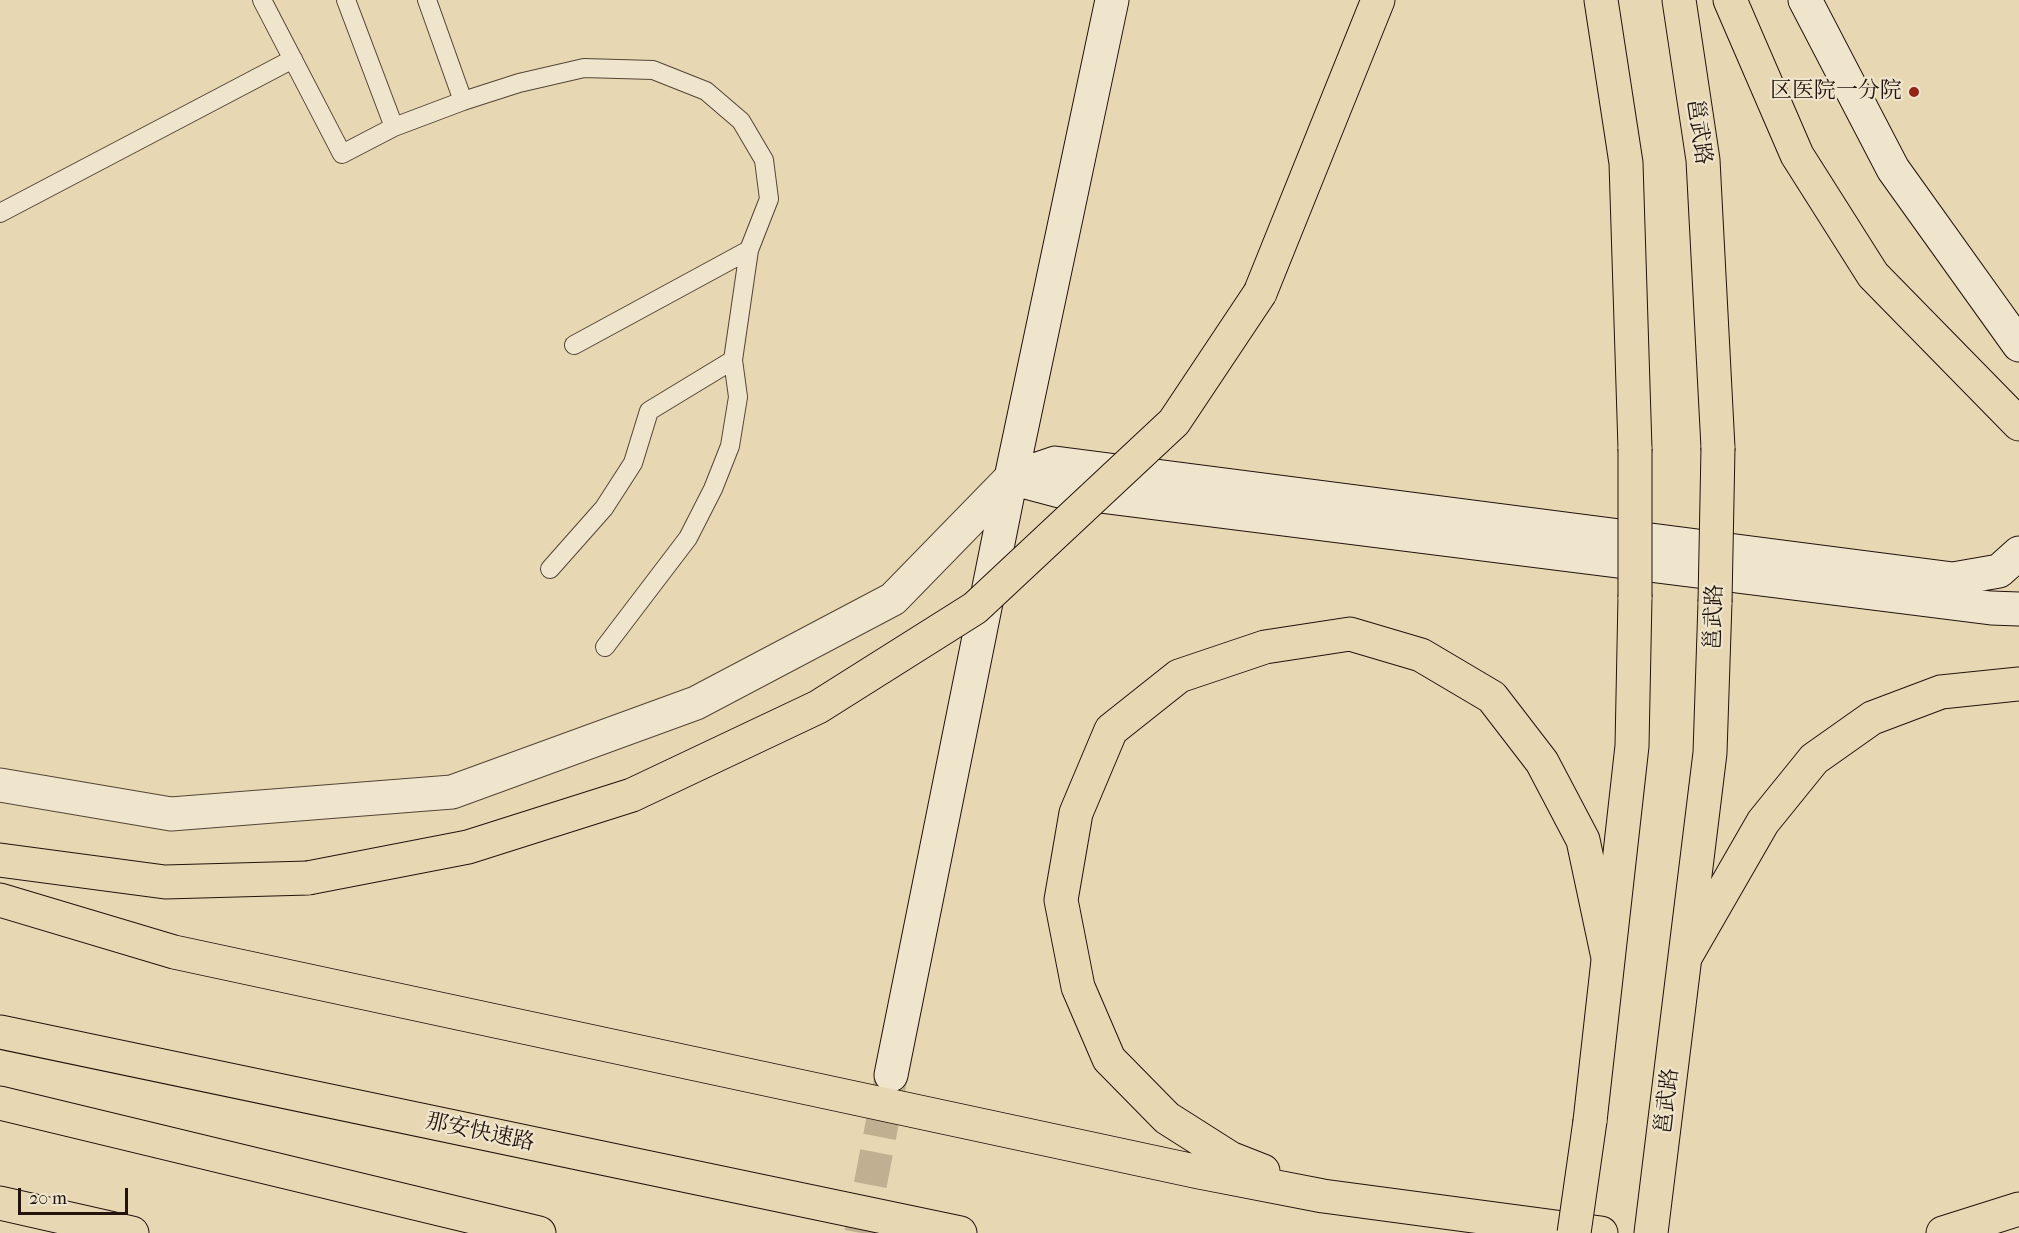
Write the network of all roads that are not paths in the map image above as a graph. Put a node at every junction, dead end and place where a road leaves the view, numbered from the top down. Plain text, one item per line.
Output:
1 (262, 0) edge
2 (346, 0) edge
3 (427, 0) edge
4 (1112, 0) edge
5 (1378, 0) edge
6 (1601, 0) edge
7 (1679, 0) edge
8 (1730, 0) edge
9 (1806, 0) edge
10 (293, 59) junction
11 (463, 101) junction
12 (394, 127) junction
13 (0, 213) edge
14 (749, 250) junction
15 (574, 345) dead end
16 (2019, 345) edge
17 (733, 360) junction
18 (2011, 415) edge
19 (1011, 478) junction
20 (2019, 553) edge
21 (550, 570) dead end
22 (2019, 609) edge
23 (605, 647) dead end
24 (2019, 684) edge
25 (0, 785) edge
26 (0, 860) edge
27 (0, 900) edge
28 (1607, 953) junction
29 (1687, 954) junction
30 (0, 1032) edge
31 (891, 1076) tunnel mouth
32 (0, 1103) edge
33 (1323, 1196) junction
34 (0, 1203) edge
35 (2019, 1209) edge
36 (0, 1222) edge
37 (37, 1233) edge
38 (132, 1233) edge
39 (539, 1233) edge
40 (960, 1233) edge
41 (1574, 1233) edge
42 (1601, 1233) edge
43 (1651, 1233) edge
44 (1943, 1233) edge

1 - 10 lane
2 - 12 lane
3 - 11 lane
4 - 19 street
5 - 26 main road, bridge
6 - 28 main road, bridge
7 - 29 main road, 邕武路, bridge
8 - 18 main road
9 - 16 street
10 - 12 lane
10 - 13 lane
11 - 12 lane
11 - 14 lane
14 - 15 lane
14 - 17 lane
17 - 21 lane
17 - 23 lane
19 - 20 street
19 - 22 street
19 - 25 street
19 - 31 street
24 - 29 main road
27 - 33 main road
28 - 33 main road
28 - 41 main road, bridge
29 - 43 main road, 邕武路
30 - 40 main road, 那安快速路
32 - 39 main road
33 - 42 main road
34 - 38 main road
35 - 44 main road
36 - 37 main road

